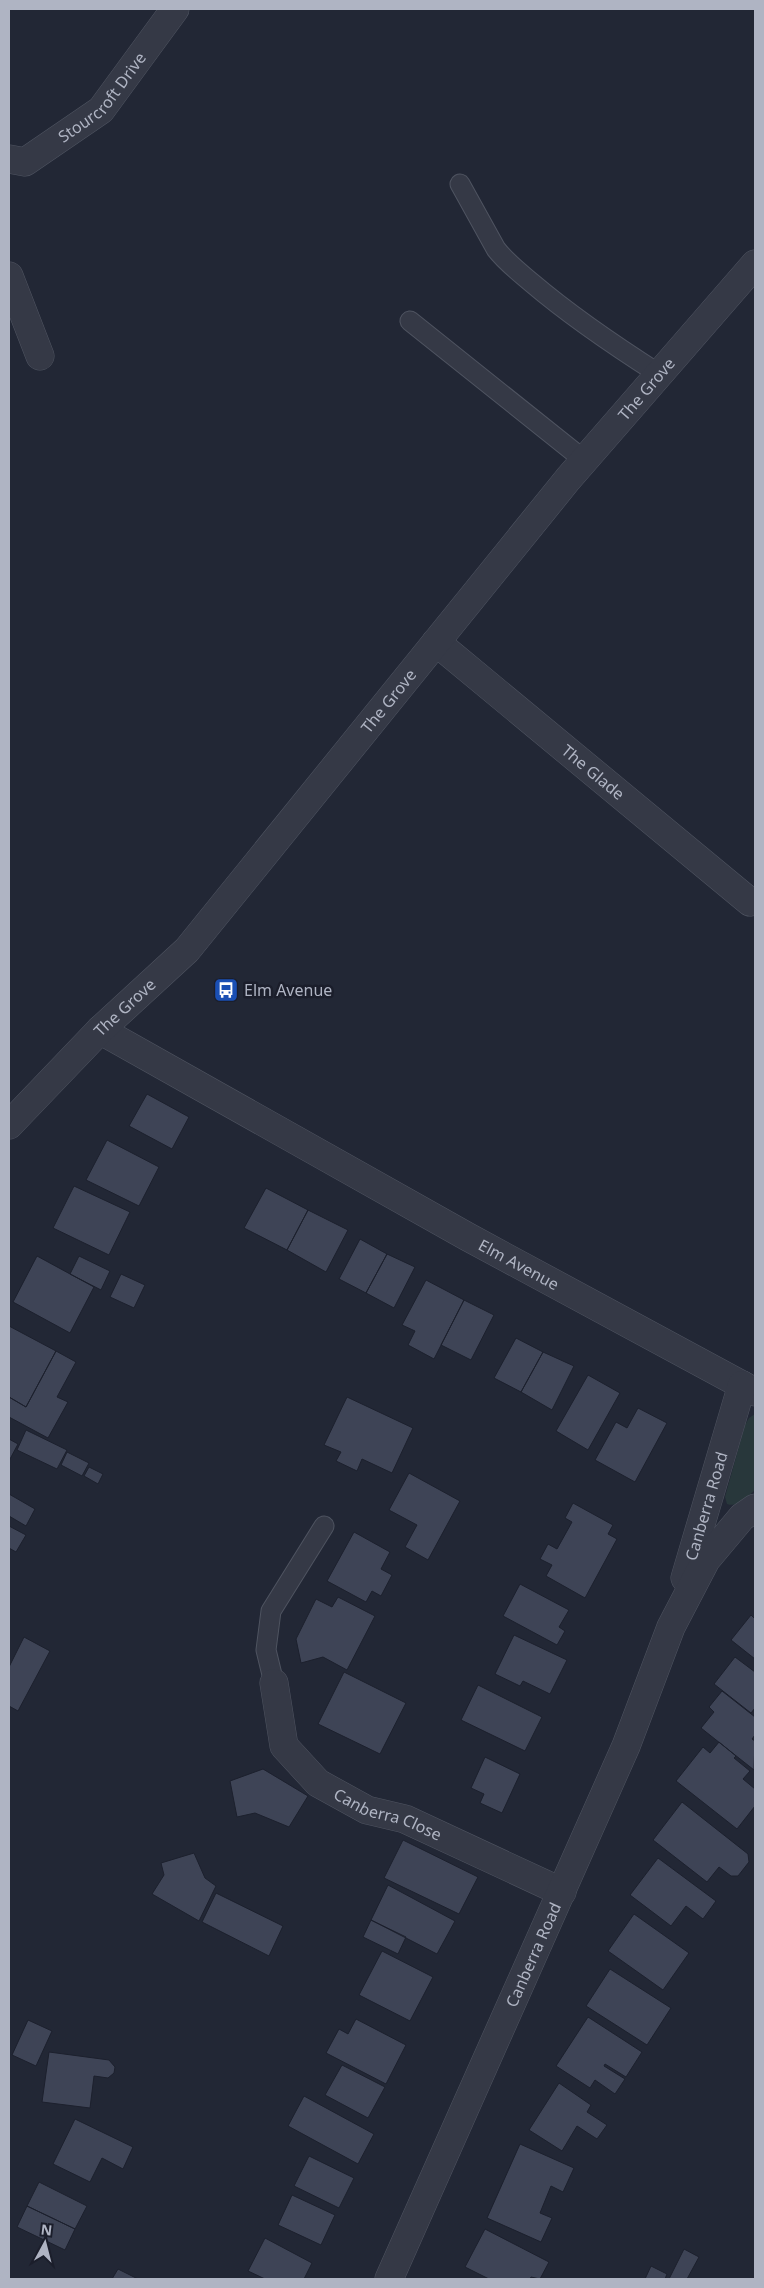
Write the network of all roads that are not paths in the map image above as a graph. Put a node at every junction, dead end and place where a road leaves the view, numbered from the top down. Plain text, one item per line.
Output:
1 (175, 9) edge
2 (9, 159) edge
3 (460, 184) dead end
4 (755, 264) edge
5 (9, 276) edge
6 (410, 321) dead end
7 (40, 356) dead end
8 (659, 374) junction
9 (584, 460) junction
10 (436, 642) junction
11 (750, 902) dead end
12 (100, 1030) junction
13 (9, 1125) edge
14 (748, 1388) edge
15 (755, 1508) edge
16 (324, 1526) dead end
17 (671, 1627) junction
18 (274, 1683) joint
19 (562, 1892) junction
20 (396, 2277) edge

1 - 2 street, Stourcroft Drive
3 - 8 lane
4 - 8 street, The Grove
5 - 7 street
6 - 9 lane
8 - 9 street, The Grove
9 - 10 street, The Grove
10 - 11 street, The Glade
10 - 12 street, The Grove
12 - 13 street, The Grove
12 - 14 street, Elm Avenue
14 - 17 street, Canberra Road
15 - 17 street, Canberra Road
16 - 18 lane
17 - 19 street, Canberra Road
18 - 19 street, Canberra Close
19 - 20 street, Canberra Road

